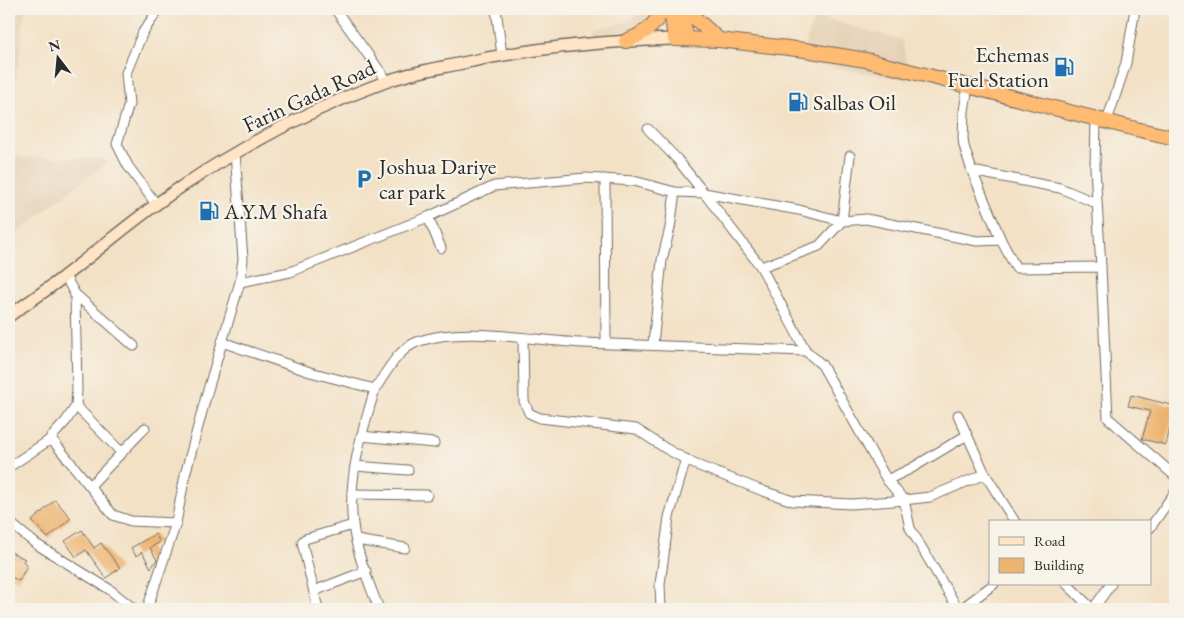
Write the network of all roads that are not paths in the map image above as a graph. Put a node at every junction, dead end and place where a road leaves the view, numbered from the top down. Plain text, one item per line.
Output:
1 (159, 9) edge
2 (335, 9) edge
3 (496, 9) edge
4 (664, 9) edge
5 (671, 9) edge
6 (680, 9) edge
7 (685, 9) edge
8 (1135, 9) edge
9 (681, 39) junction
10 (719, 40) junction
11 (626, 41) junction
12 (502, 55) junction
13 (387, 81) junction
14 (968, 86) junction
15 (1101, 120) junction
16 (648, 129) dead end
17 (1175, 138) edge
18 (235, 153) junction
19 (850, 156) dead end
20 (972, 170) junction
21 (605, 179) junction
22 (675, 192) junction
23 (704, 193) junction
24 (1096, 203) junction
25 (156, 204) junction
26 (428, 217) junction
27 (842, 221) junction
28 (1001, 240) junction
29 (441, 248) dead end
30 (761, 267) junction
31 (1101, 267) junction
32 (65, 276) junction
33 (240, 282) junction
34 (75, 294) junction
35 (9, 316) edge
36 (523, 338) junction
37 (222, 342) junction
38 (606, 343) junction
39 (653, 344) junction
40 (134, 346) dead end
41 (806, 351) junction
42 (374, 389) junction
43 (76, 406) junction
44 (958, 415) dead end
45 (145, 428) dead end
46 (967, 435) junction
47 (360, 436) junction
48 (48, 441) junction
49 (434, 443) dead end
50 (122, 453) junction
51 (686, 459) junction
52 (355, 466) junction
53 (9, 467) edge
54 (408, 470) dead end
55 (985, 474) junction
56 (1175, 476) edge
57 (887, 480) junction
58 (90, 486) junction
59 (1175, 492) edge
60 (352, 494) junction
61 (427, 495) dead end
62 (904, 500) junction
63 (1014, 520) edge
64 (9, 522) edge
65 (176, 523) junction
66 (353, 525) junction
67 (1152, 525) edge
68 (356, 540) junction
69 (405, 548) dead end
70 (366, 571) junction
71 (991, 586) edge
72 (1069, 586) edge
73 (1110, 586) edge
74 (314, 591) junction
75 (134, 609) edge
76 (147, 609) edge
77 (318, 609) edge
78 (379, 609) edge
79 (661, 609) edge
80 (959, 609) edge
81 (1093, 609) edge

1 - 25 street
2 - 13 street
3 - 12 street
4 - 11 highway
5 - 9 highway
6 - 9 highway
7 - 10 highway
8 - 15 street
9 - 10 highway
9 - 11 main road, Farin Gada Road
10 - 14 highway
11 - 12 main road, Farin Gada Road
12 - 13 main road, Farin Gada Road
13 - 18 main road, Farin Gada Road
14 - 15 highway
14 - 20 street
15 - 17 highway
15 - 24 street
16 - 23 street
18 - 25 main road, Farin Gada Road
18 - 33 street
19 - 27 street
20 - 24 street
20 - 28 street
21 - 22 street
21 - 26 street
21 - 38 street
22 - 23 street
22 - 39 street
23 - 27 street
23 - 30 street
24 - 31 street
25 - 32 main road, Farin Gada Road
26 - 29 street
26 - 33 street
27 - 28 street
27 - 30 street
28 - 31 street
30 - 41 street
31 - 56 street
32 - 34 street
32 - 35 main road, Farin Gada Road
33 - 37 street
34 - 40 street
34 - 43 street
36 - 38 street
36 - 42 street
36 - 51 street
37 - 42 street
37 - 65 street
38 - 39 street
39 - 41 street
41 - 57 street
42 - 47 street
43 - 48 street
43 - 50 street
44 - 46 street
45 - 50 street
46 - 55 street
46 - 57 street
47 - 49 street
47 - 52 street
48 - 53 street
48 - 58 street
50 - 58 street
51 - 62 street
51 - 79 street
52 - 54 street
52 - 60 street
55 - 62 street
55 - 63 street
57 - 62 street
58 - 65 street
59 - 67 street
60 - 61 street
60 - 66 street
62 - 80 street
64 - 75 street
65 - 76 street
66 - 68 street
66 - 74 street
68 - 69 street
68 - 70 street
70 - 74 street
70 - 78 street
71 - 80 street
72 - 81 street
73 - 81 street
74 - 77 street

